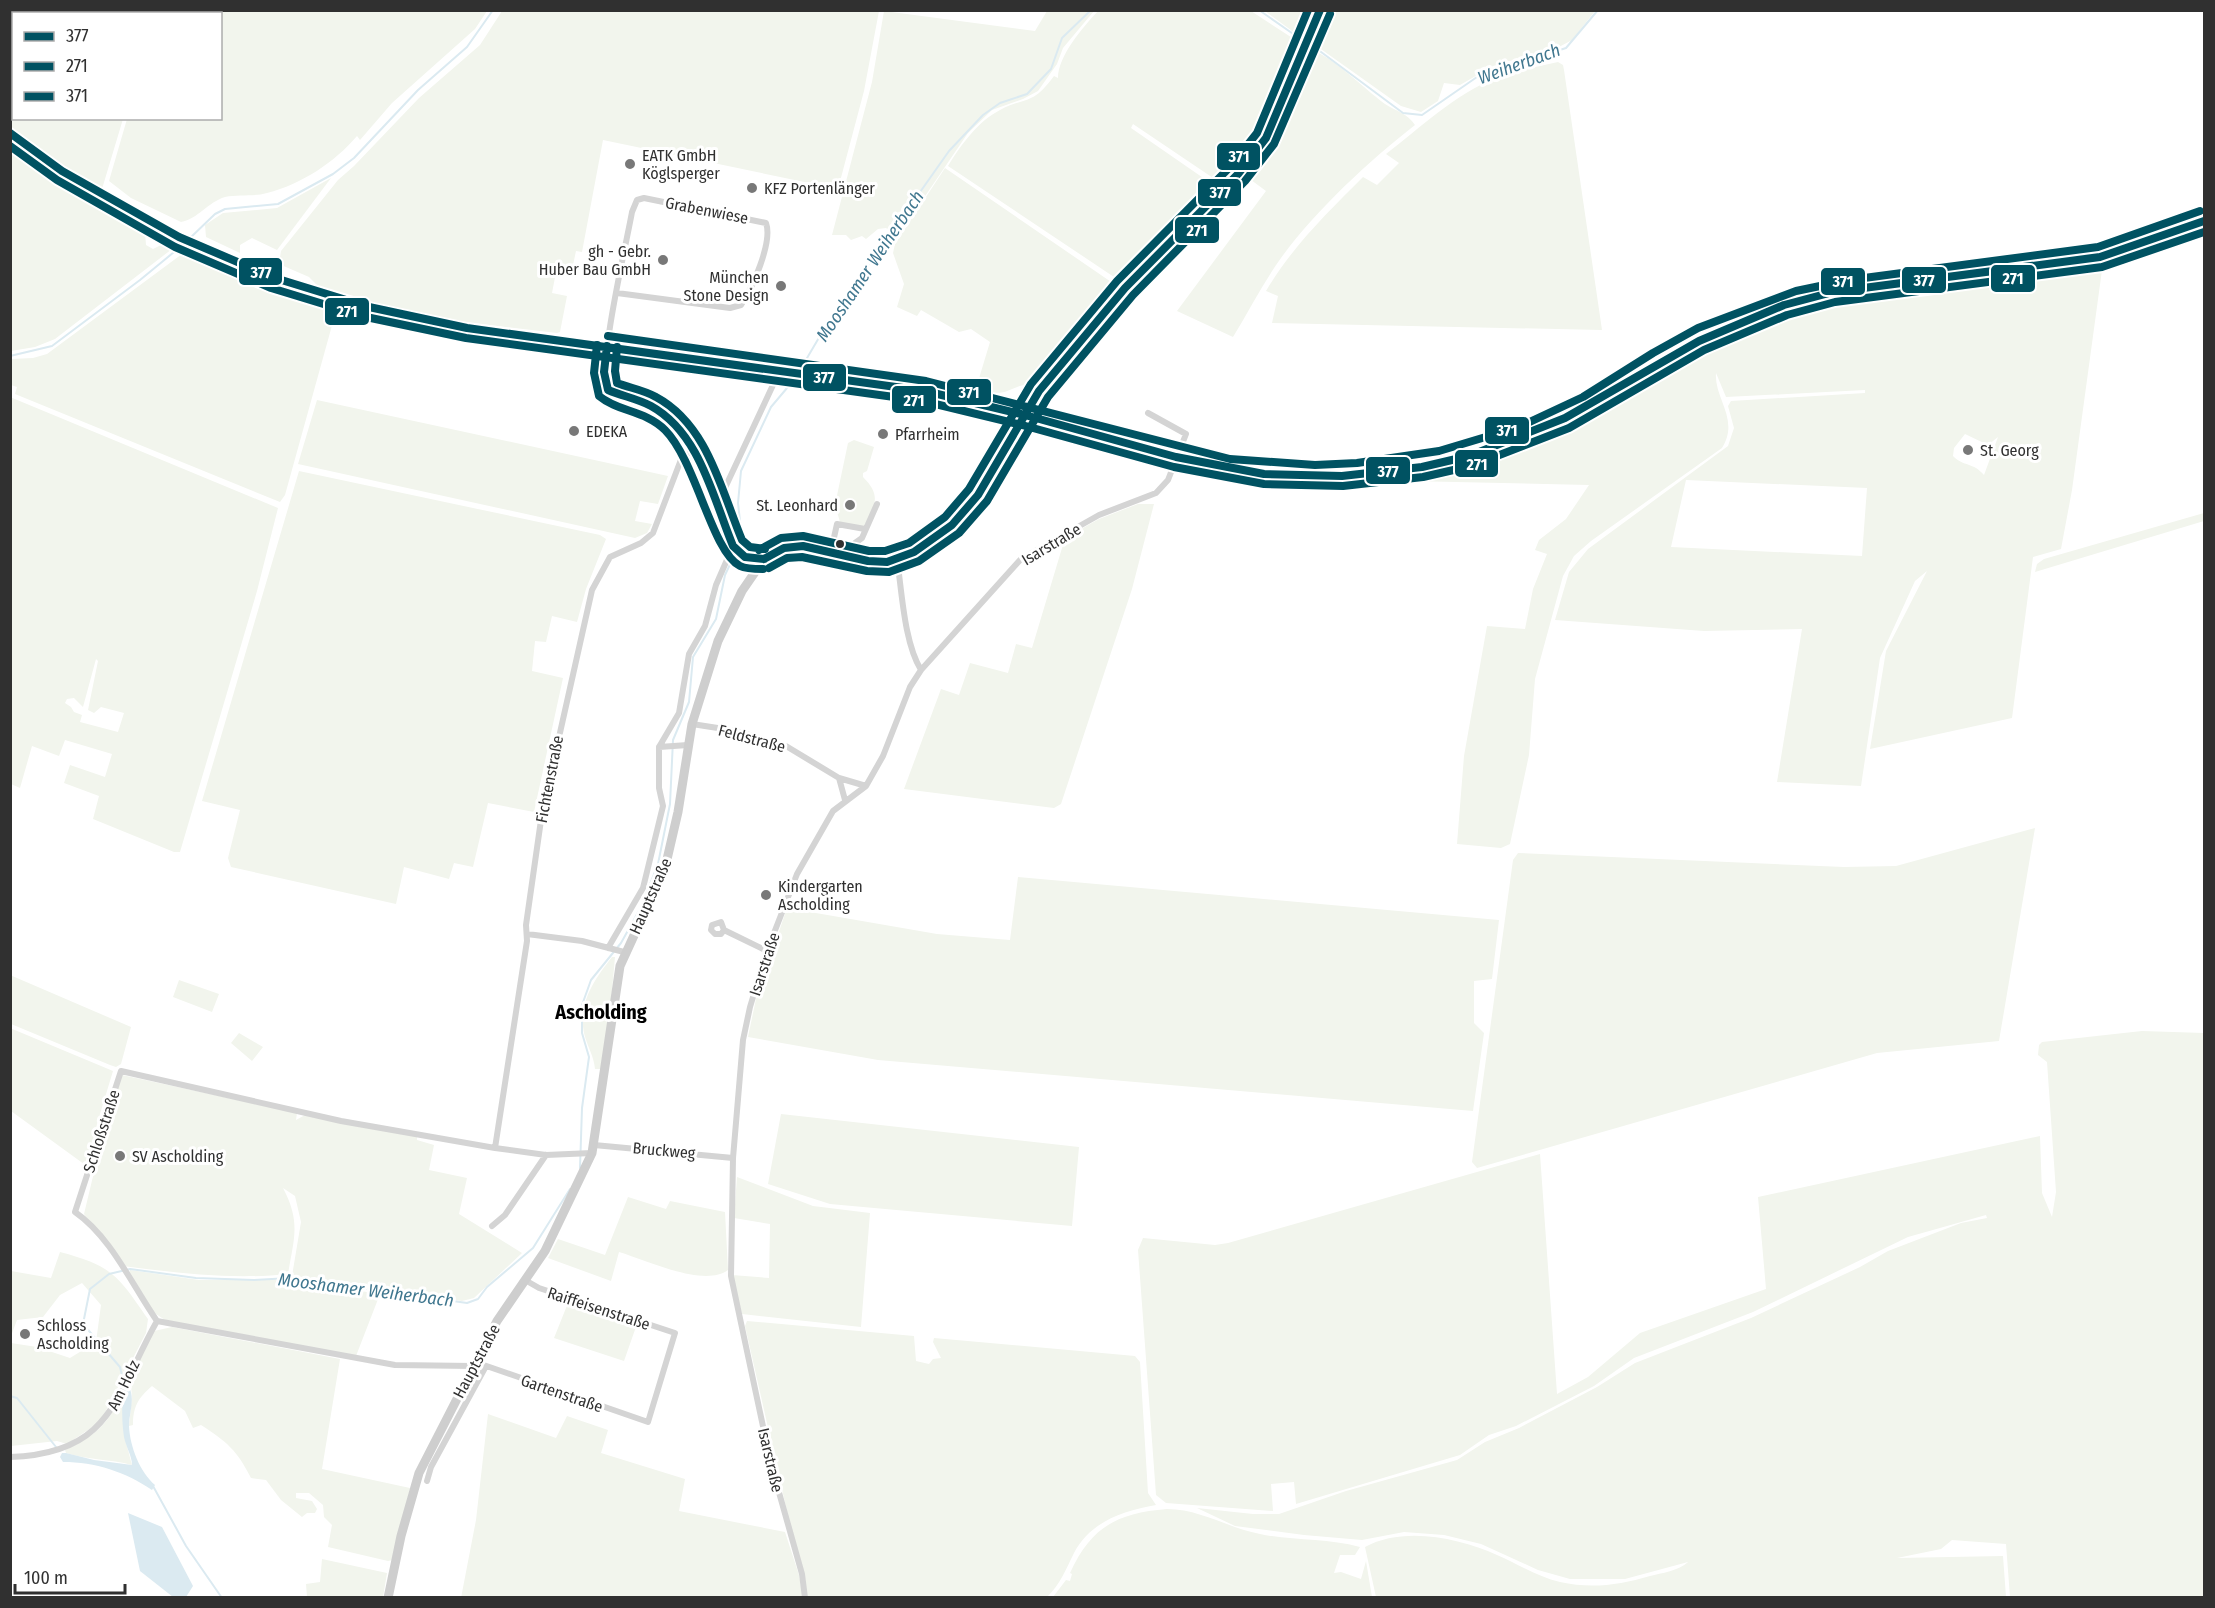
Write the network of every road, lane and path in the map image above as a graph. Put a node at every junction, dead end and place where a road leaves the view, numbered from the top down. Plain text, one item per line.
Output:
1 (1320, 10) edge
2 (10, 133) edge
3 (2205, 221) edge
4 (617, 292) junction
5 (607, 346) junction
6 (780, 370) junction
7 (1148, 413) dead end
8 (1026, 415) junction
9 (692, 450) junction
10 (1176, 457) junction
11 (877, 504) dead end
12 (717, 505) junction
13 (865, 529) junction
14 (735, 548) junction
15 (831, 551) junction
16 (849, 556) junction
17 (745, 557) junction
18 (764, 558) junction
19 (897, 559) junction
20 (754, 572) junction
21 (921, 670) junction
22 (692, 724) junction
23 (683, 746) junction
24 (659, 747) junction
25 (839, 778) junction
26 (866, 786) junction
27 (845, 800) junction
28 (724, 930) dead end
29 (527, 934) junction
30 (616, 950) junction
31 (767, 951) junction
32 (495, 1148) junction
33 (587, 1151) junction
34 (546, 1155) junction
35 (733, 1158) junction
36 (492, 1226) dead end
37 (525, 1280) junction
38 (157, 1321) junction
39 (474, 1364) junction
40 (486, 1366) junction
41 (648, 1422) joint
42 (10, 1456) edge
43 (427, 1481) dead end
44 (388, 1598) edge
45 (805, 1598) edge

1 - 8 main road
2 - 5 main road
3 - 10 main road
4 - 4 street, Grabenwiese
4 - 5 street, Grabenwiese
5 - 6 main road
5 - 9 street, Grabenwiese
6 - 8 main road
6 - 12 street
7 - 10 street, Isarstraße
8 - 10 main road
8 - 19 main road
9 - 12 street
9 - 29 street, Fichtenstraße
10 - 21 street, Isarstraße
11 - 13 street
12 - 14 street
13 - 15 street
13 - 16 street
14 - 17 street
14 - 24 street
15 - 16 main road
15 - 18 main road
16 - 19 main road
17 - 18 street
17 - 20 street
18 - 20 main road, Hauptstraße
19 - 21 street
20 - 22 main road, Hauptstraße
21 - 26 street, Isarstraße
22 - 23 main road, Hauptstraße
22 - 25 street, Feldstraße
23 - 24 street
23 - 30 main road, Hauptstraße
24 - 30 street
25 - 26 street, Feldstraße
25 - 27 street
26 - 27 street, Isarstraße
27 - 31 street, Isarstraße
28 - 31 street
29 - 30 street
29 - 32 street, Fichtenstraße
30 - 33 main road, Hauptstraße
31 - 35 street, Isarstraße
32 - 34 street, Schloßstraße
32 - 38 street, Schloßstraße
33 - 34 street, Schloßstraße
33 - 35 street, Bruckweg
33 - 37 main road, Hauptstraße
34 - 36 street
35 - 45 street, Isarstraße
37 - 39 main road, Hauptstraße
37 - 41 street, Raiffeisenstraße
38 - 39 street
38 - 42 street, Am Holz
39 - 40 street, Gartenstraße
39 - 44 main road, Hauptstraße
40 - 41 street, Gartenstraße
40 - 43 street

